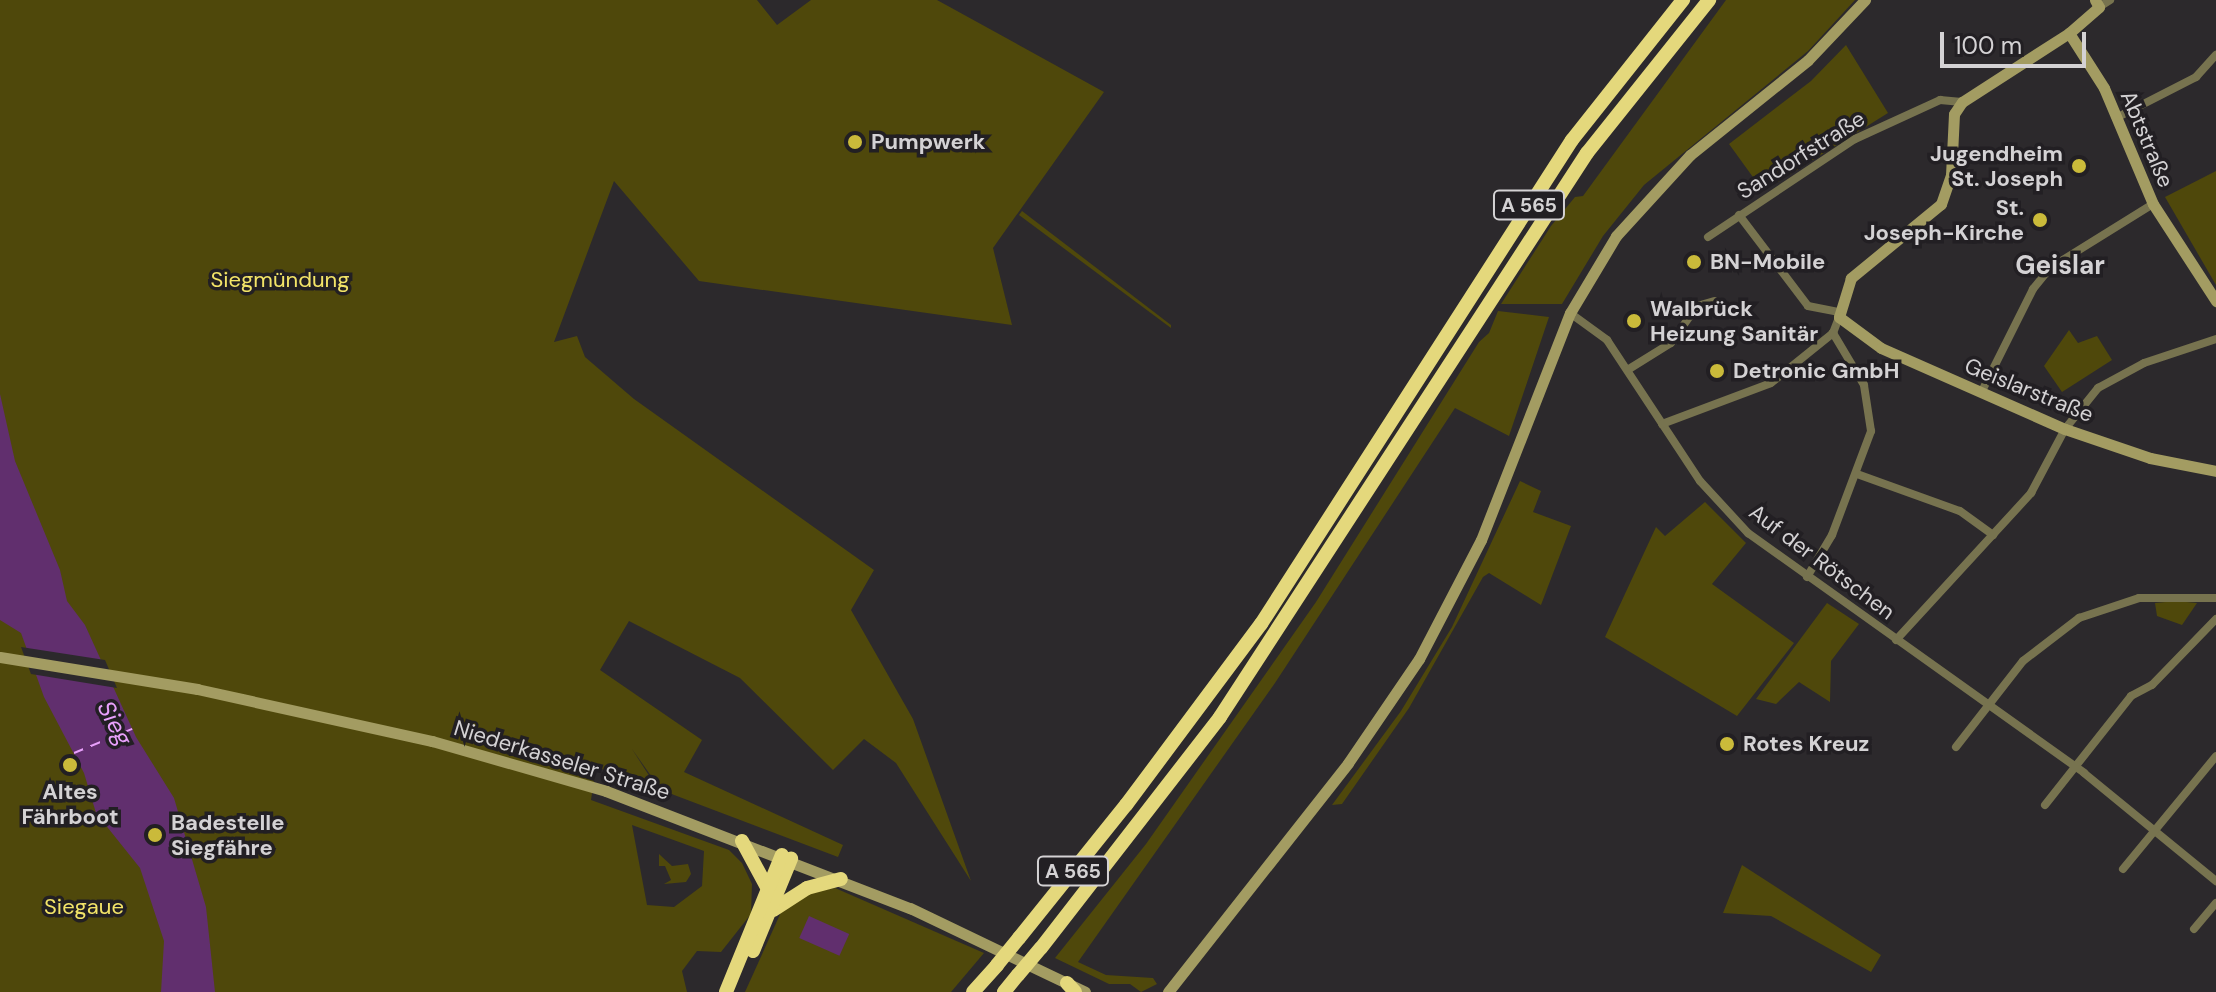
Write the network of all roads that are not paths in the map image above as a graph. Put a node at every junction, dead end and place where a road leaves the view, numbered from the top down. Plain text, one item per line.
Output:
1 (1683, 0) edge
2 (1709, 0) edge
3 (1865, 0) edge
4 (2110, 0) edge
5 (2097, 4) edge
6 (2069, 33) junction
7 (2216, 55) edge
8 (1962, 102) junction
9 (2116, 118) junction
10 (2153, 204) junction
11 (1739, 215) junction
12 (1708, 237) dead end
13 (1714, 301) dead end
14 (2216, 301) edge
15 (1570, 313) junction
16 (1839, 315) junction
17 (1833, 333) junction
18 (2216, 339) edge
19 (1629, 369) junction
20 (1981, 393) junction
21 (1662, 424) junction
22 (2065, 429) junction
23 (2216, 471) edge
24 (1857, 474) junction
25 (1993, 535) junction
26 (1807, 577) junction
27 (2216, 598) edge
28 (2216, 619) edge
29 (1896, 640) junction
30 (0, 657) edge
31 (1988, 704) junction
32 (1956, 747) dead end
33 (2216, 756) edge
34 (2074, 766) junction
35 (2045, 805) dead end
36 (2154, 830) junction
37 (742, 841) junction
38 (787, 857) junction
39 (2123, 869) dead end
40 (841, 879) junction
41 (2216, 881) edge
42 (768, 889) junction
43 (2216, 903) edge
44 (770, 913) junction
45 (2194, 929) dead end
46 (1071, 988) edge
47 (1171, 991) edge
48 (726, 992) edge
49 (735, 992) edge
50 (973, 992) edge
51 (1004, 992) edge
52 (1085, 992) edge

1 - 50 highway, A 565, bridge
2 - 51 highway, A 565, bridge
3 - 15 main road
4 - 5 street
5 - 6 main road
6 - 8 main road
6 - 9 main road, Abtstraße
7 - 9 street
8 - 11 street, Sandorfstraße
8 - 16 main road
9 - 10 main road, Abtstraße
10 - 14 main road, Abtstraße
10 - 20 street
11 - 12 street, Sandorfstraße
11 - 16 street
13 - 19 street
15 - 19 street, Auf der Rötschen
15 - 47 main road
16 - 17 street
16 - 20 main road, Geislarstraße
17 - 21 street
17 - 24 street
18 - 22 street
19 - 21 street, Auf der Rötschen
20 - 22 main road, Geislarstraße
21 - 26 street, Auf der Rötschen
22 - 23 main road, Geislarstraße
22 - 25 street
24 - 25 street
24 - 26 street
25 - 29 street
26 - 29 street, Auf der Rötschen
27 - 31 street
28 - 34 street
29 - 31 street, Auf der Rötschen
30 - 37 main road, Niederkasseler Straße
31 - 32 street
31 - 34 street, Auf der Rötschen
33 - 36 street
34 - 35 street
34 - 36 street, Auf der Rötschen
36 - 39 street
36 - 41 street, Auf der Rötschen
37 - 38 main road, Niederkasseler Straße
37 - 42 highway
38 - 40 main road, Niederkasseler Straße
38 - 42 highway
38 - 44 highway
40 - 44 highway
40 - 46 main road, Niederkasseler Straße
42 - 48 highway
43 - 45 street
44 - 49 highway
46 - 52 main road, Niederkasseler Straße

